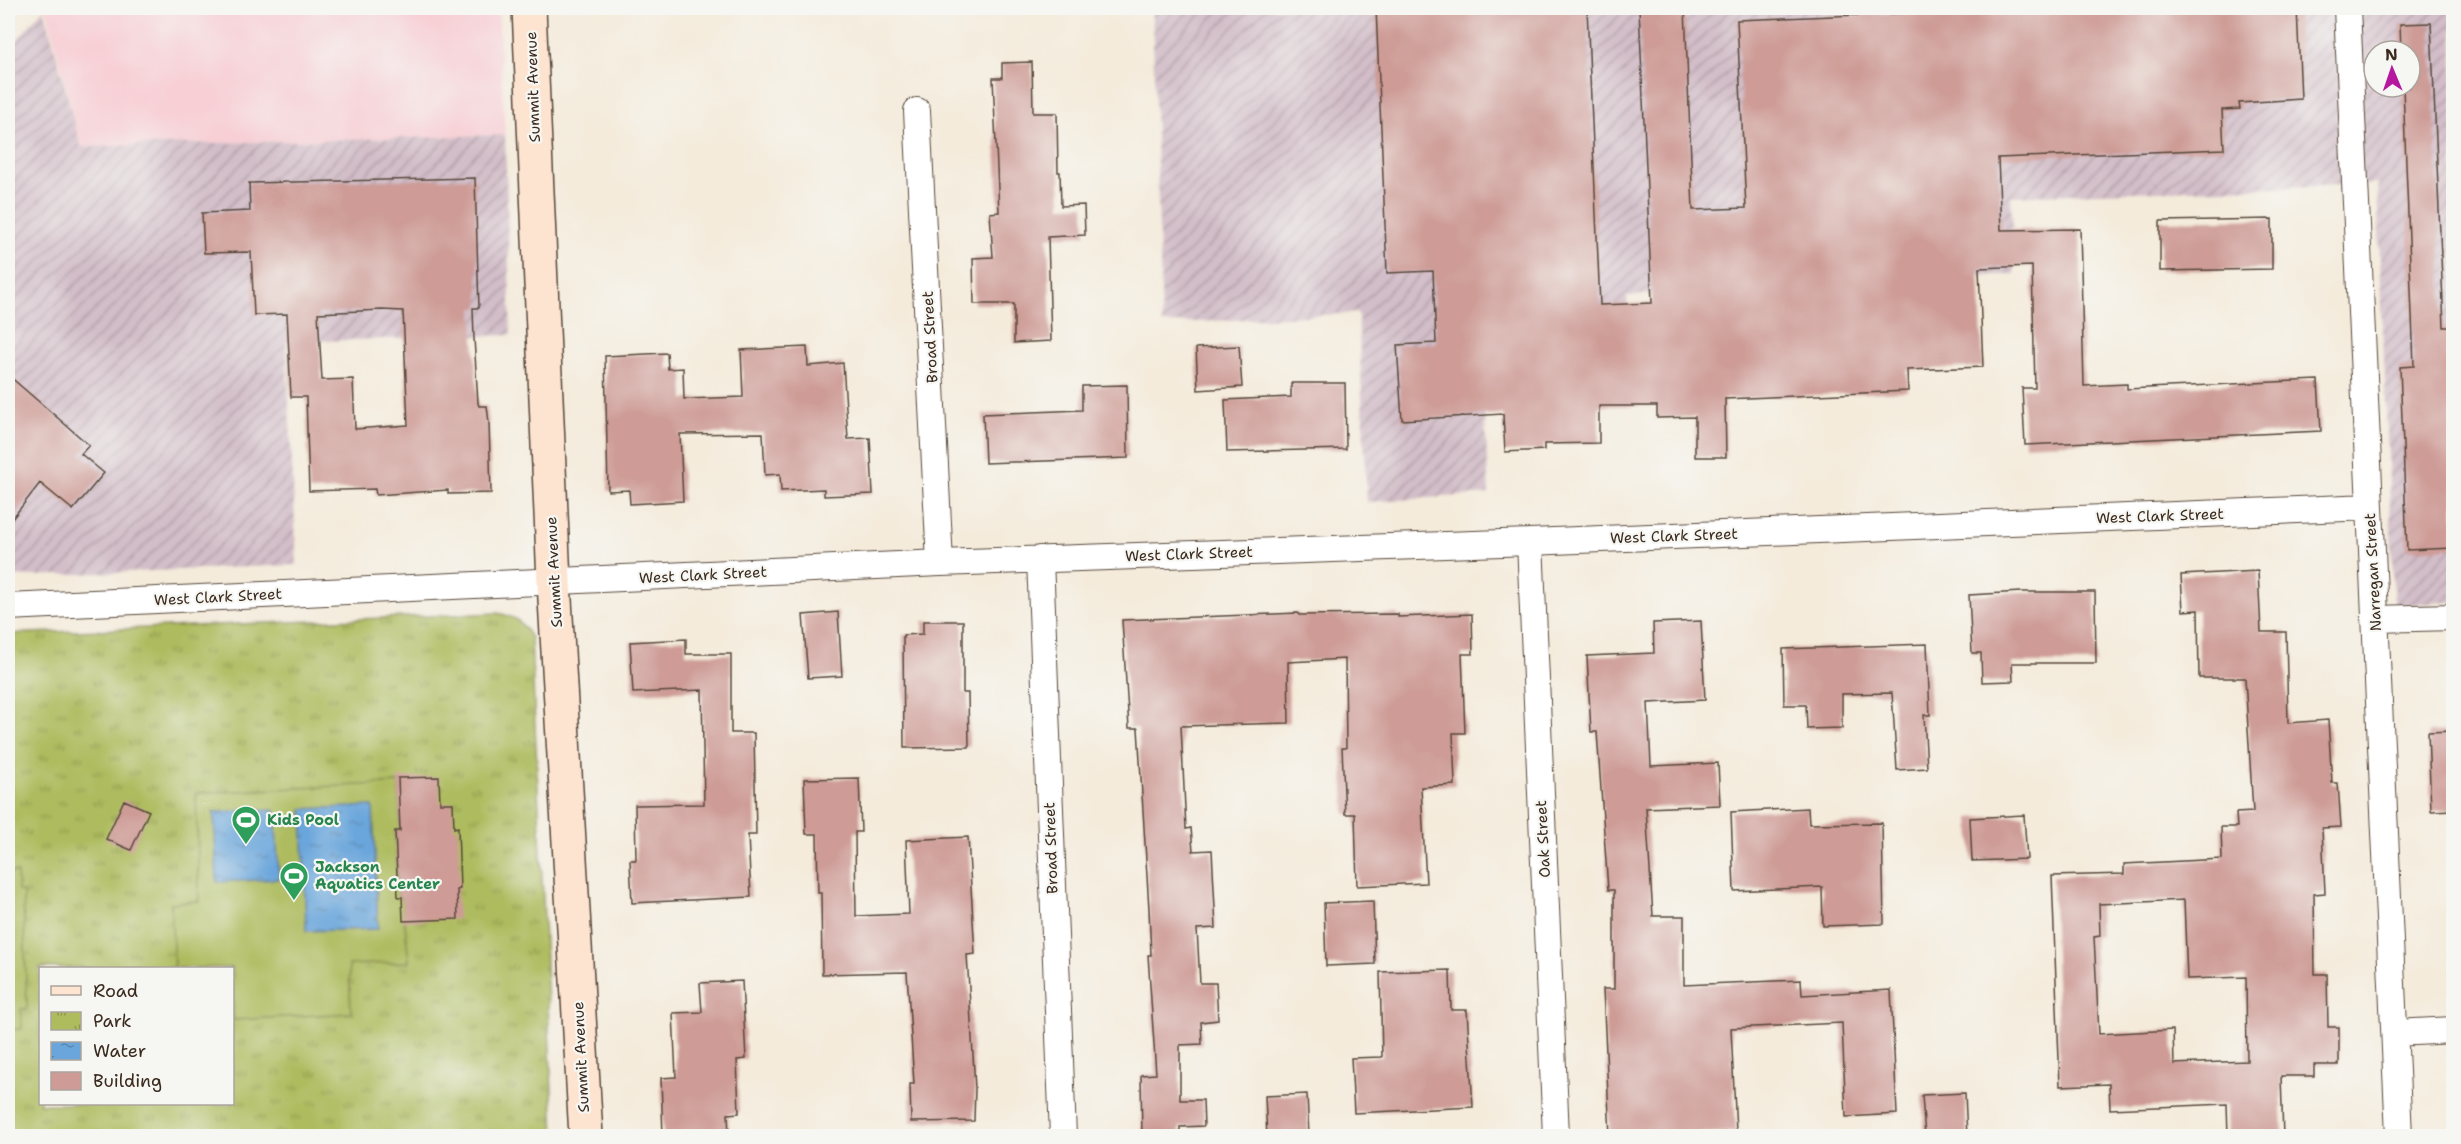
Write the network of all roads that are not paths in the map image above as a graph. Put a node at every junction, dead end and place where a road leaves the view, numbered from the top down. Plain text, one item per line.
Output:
1 (529, 8) edge
2 (2347, 8) edge
3 (917, 111) dead end
4 (2370, 507) junction
5 (1530, 542) junction
6 (1040, 559) junction
7 (940, 562) junction
8 (554, 582) junction
9 (8, 607) edge
10 (2454, 617) edge
11 (2375, 620) junction
12 (2454, 1030) edge
13 (2395, 1033) junction
14 (586, 1137) edge
15 (1063, 1137) edge
16 (1556, 1137) edge
17 (2399, 1137) edge

1 - 8 street, Summit Avenue
2 - 4 street, Narregan Street
3 - 7 street, Broad Street
4 - 5 street, West Clark Street
4 - 11 street, Narregan Street
5 - 6 street, West Clark Street
5 - 16 street, Oak Street
6 - 7 street, West Clark Street
6 - 15 street, Broad Street
7 - 8 street, West Clark Street
8 - 9 street, West Clark Street
8 - 14 street, Summit Avenue
10 - 11 street
11 - 13 street, Narregan Street
12 - 13 street
13 - 17 street, Narregan Street

